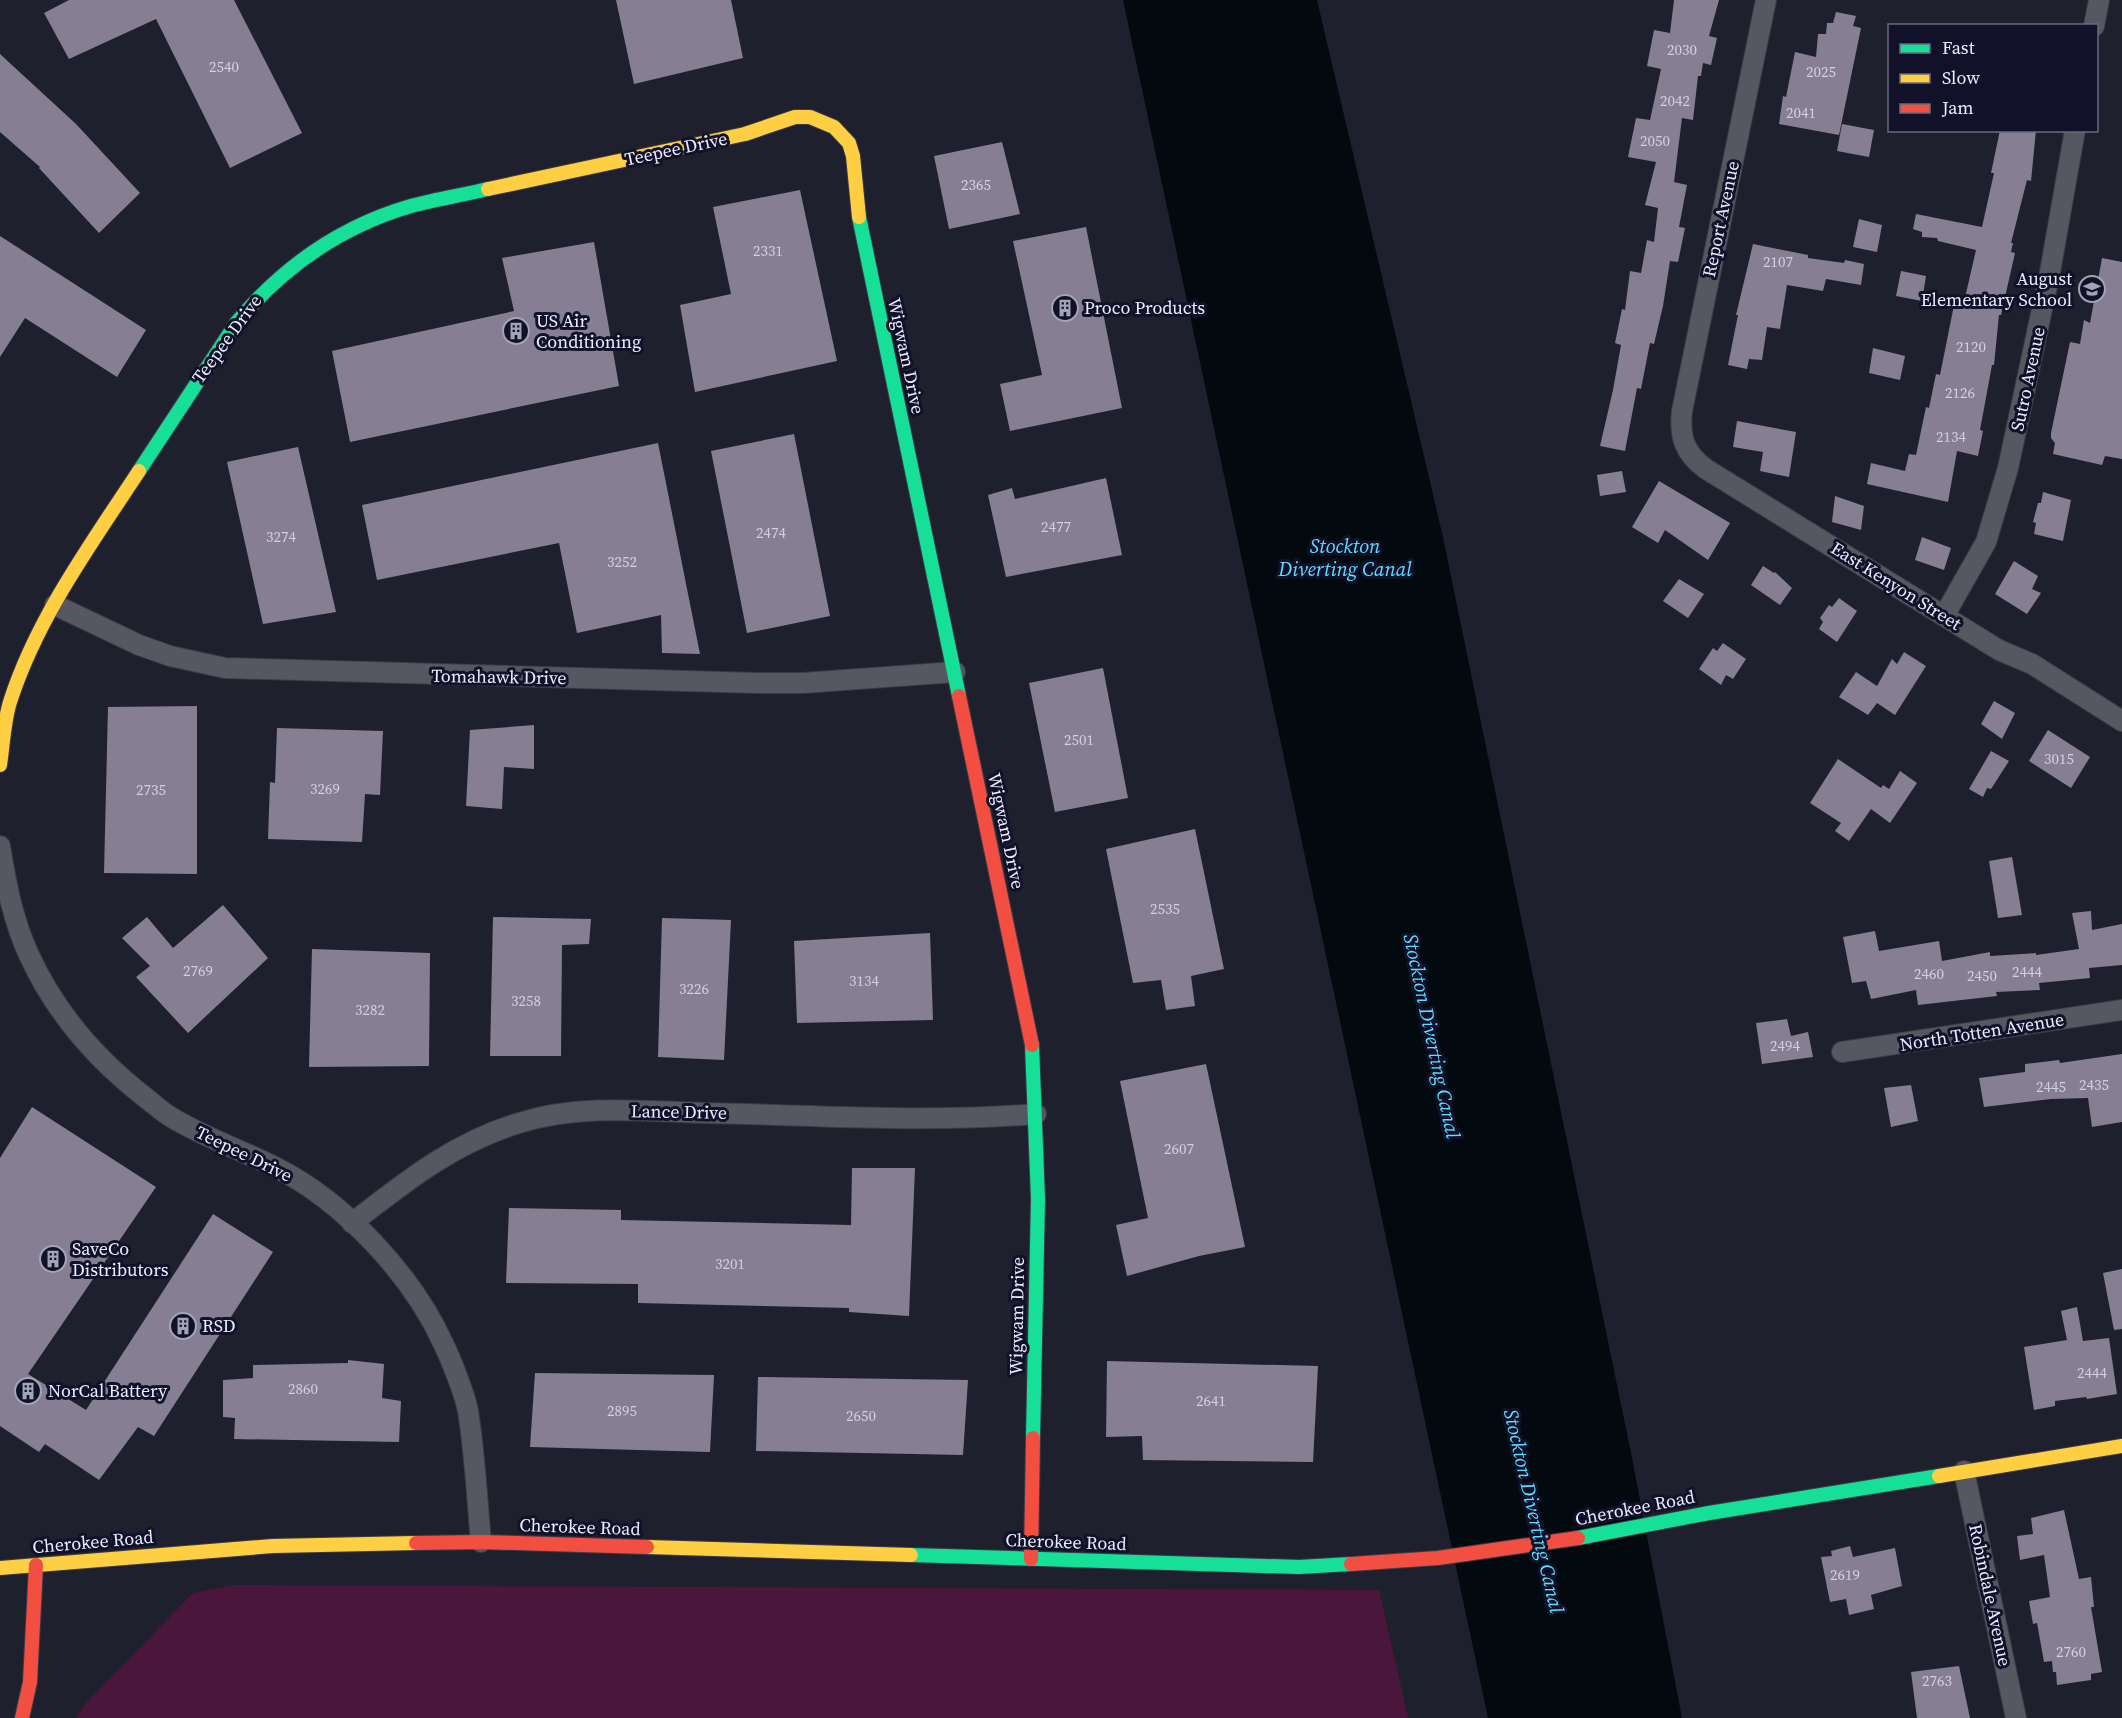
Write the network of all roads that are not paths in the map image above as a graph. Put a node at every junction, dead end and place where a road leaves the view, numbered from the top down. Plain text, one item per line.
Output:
1 (1766, 0) edge
2 (2099, 0) edge
3 (2094, 24) edge
4 (834, 127) joint
5 (2075, 132) edge
6 (1682, 438) joint
7 (55, 605) junction
8 (1944, 616) junction
9 (955, 672) junction
10 (2122, 720) edge
11 (0, 765) edge
12 (0, 846) edge
13 (2122, 1010) edge
14 (1842, 1052) dead end
15 (1036, 1114) junction
16 (352, 1223) junction
17 (2122, 1446) edge
18 (1964, 1471) junction
19 (481, 1542) junction
20 (1031, 1559) junction
21 (36, 1565) junction
22 (0, 1568) edge
23 (22, 1718) edge
24 (2016, 1718) edge

1 - 6 street, Report Avenue
2 - 3 street
4 - 7 street, Teepee Drive
4 - 9 street, Wigwam Drive
5 - 8 street, Sutro Avenue
6 - 8 street, East Kenyon Street
7 - 9 street, Tomahawk Drive
7 - 11 street, Teepee Drive
8 - 10 street, East Kenyon Street
9 - 15 street, Wigwam Drive
12 - 16 street, Teepee Drive
13 - 14 street, North Totten Avenue
15 - 16 street, Lance Drive
15 - 20 street, Wigwam Drive
16 - 19 street, Teepee Drive
17 - 18 street, Cherokee Road
18 - 20 street, Cherokee Road
18 - 24 street, Robindale Avenue
19 - 20 street, Cherokee Road
19 - 21 street, Cherokee Road
21 - 22 street, Cherokee Road
21 - 23 street

